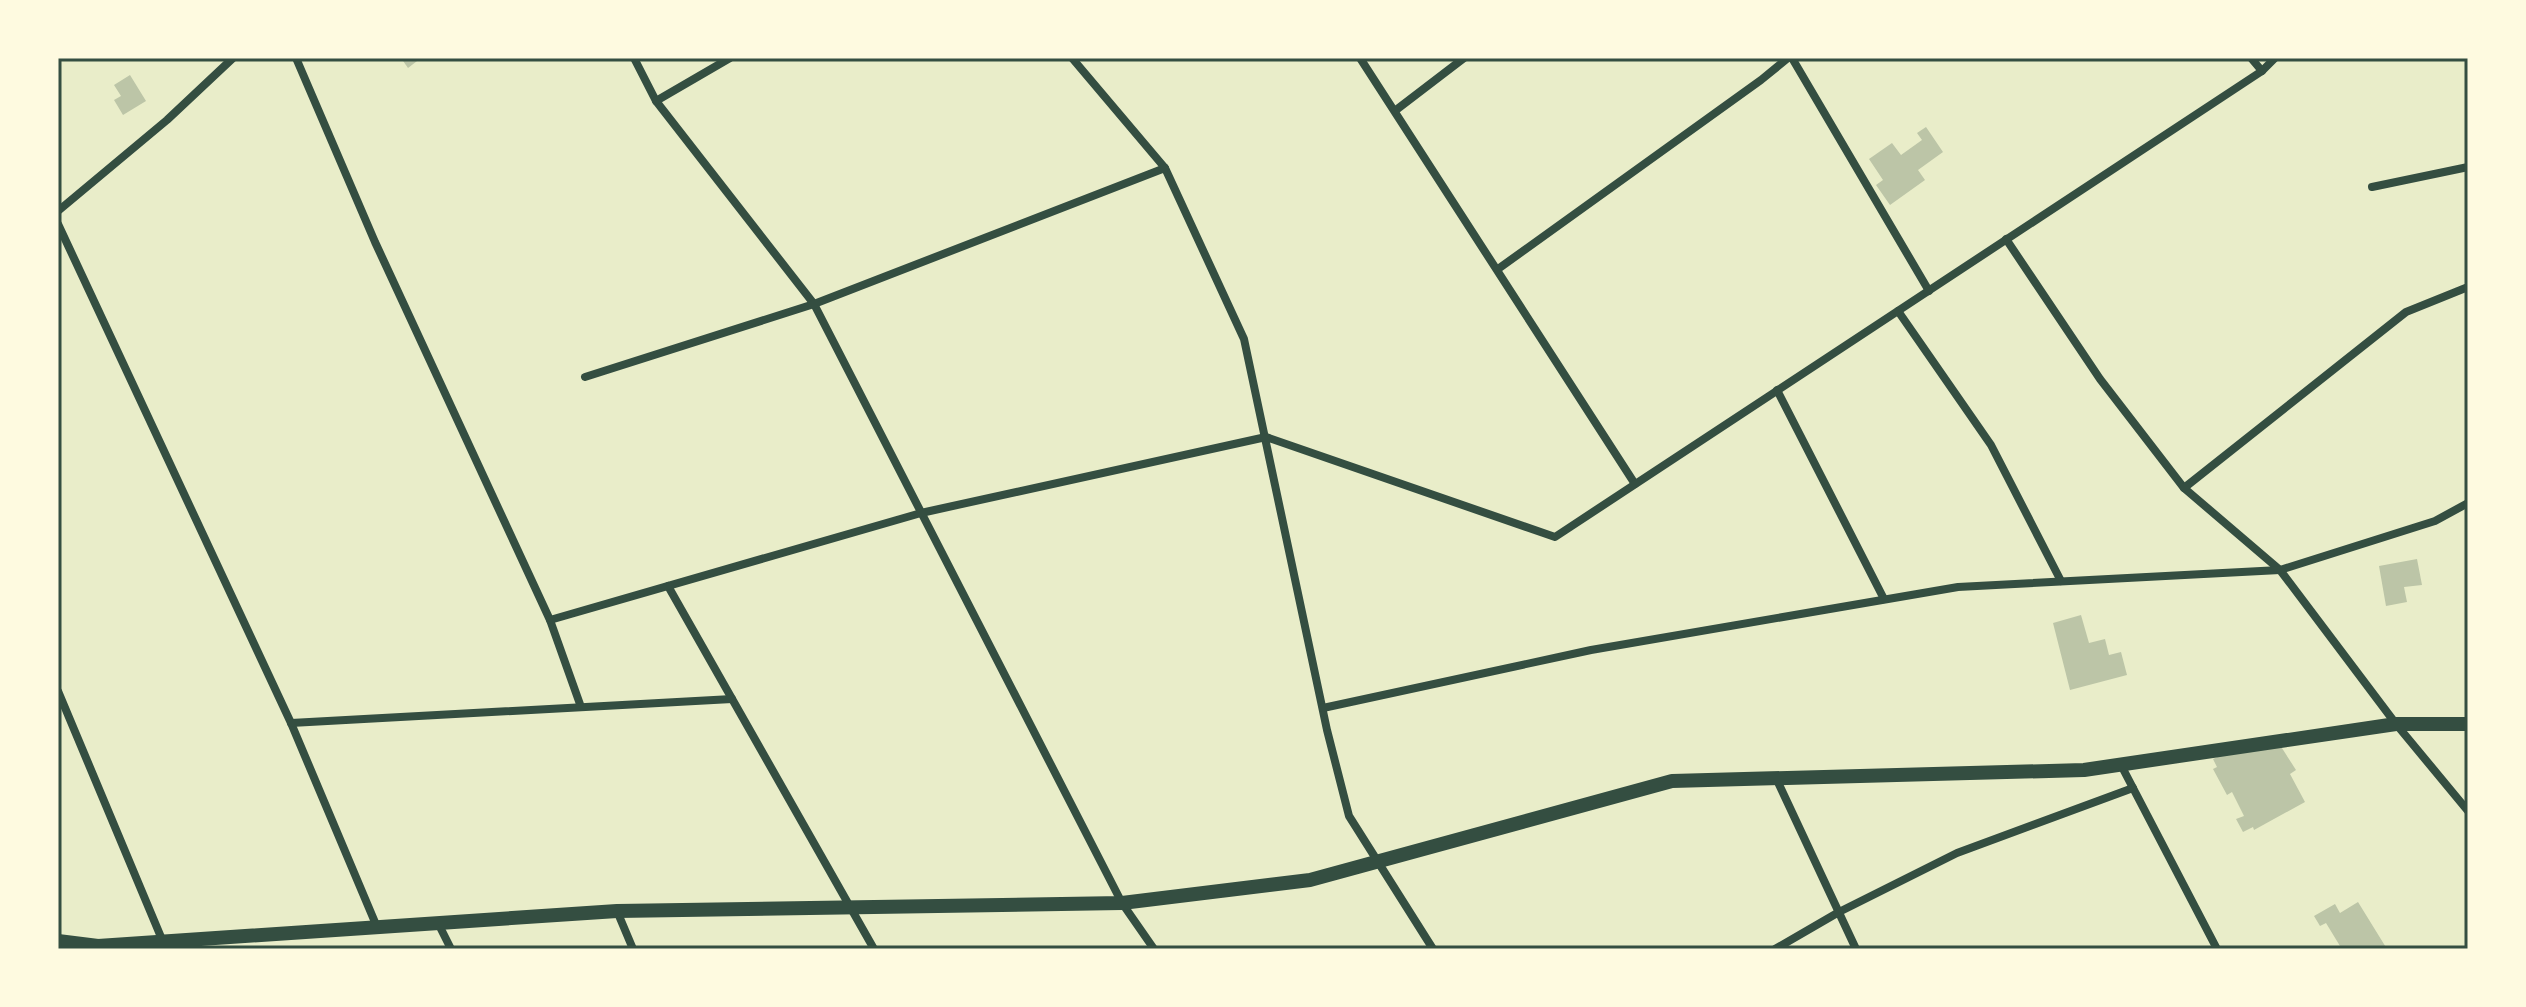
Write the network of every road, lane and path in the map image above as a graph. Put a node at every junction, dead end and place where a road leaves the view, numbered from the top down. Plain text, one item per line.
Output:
1 (233, 58) edge
2 (296, 58) edge
3 (634, 58) edge
4 (730, 58) edge
5 (1072, 58) edge
6 (1360, 58) edge
7 (1464, 58) edge
8 (1790, 58) edge
9 (2251, 58) edge
10 (2275, 58) edge
11 (2262, 71) junction
12 (656, 101) junction
13 (1396, 110) junction
14 (2468, 167) edge
15 (1165, 168) junction
16 (2372, 187) dead end
17 (58, 211) edge
18 (58, 224) edge
19 (2006, 239) junction
20 (1498, 269) junction
21 (2468, 287) edge
22 (1929, 291) junction
23 (814, 304) junction
24 (1898, 311) junction
25 (585, 377) dead end
26 (1777, 390) junction
27 (1266, 437) junction
28 (1635, 484) junction
29 (2184, 488) junction
30 (2468, 503) edge
31 (921, 513) junction
32 (2280, 570) junction
33 (2061, 581) junction
34 (668, 586) junction
35 (1884, 599) junction
36 (550, 620) junction
37 (58, 691) edge
38 (732, 699) junction
39 (581, 707) junction
40 (1323, 708) junction
41 (291, 723) junction
42 (2396, 724) junction
43 (2468, 724) edge
44 (2121, 765) junction
45 (1776, 778) junction
46 (2133, 788) junction
47 (2468, 811) edge
48 (1377, 861) junction
49 (1122, 903) junction
50 (850, 907) junction
51 (617, 911) junction
52 (1839, 912) junction
53 (438, 923) junction
54 (377, 927) junction
55 (58, 941) edge
56 (164, 945) edge
57 (451, 949) edge
58 (633, 949) edge
59 (874, 949) edge
60 (1154, 949) edge
61 (1433, 949) edge
62 (1775, 949) edge
63 (1856, 949) edge
64 (2217, 949) edge

1 - 17 street
2 - 36 street
3 - 12 street
4 - 12 street
5 - 15 street
6 - 13 street
7 - 13 street
8 - 20 street
8 - 22 street
9 - 11 street
10 - 11 street
11 - 19 street
12 - 23 street
13 - 20 street
14 - 16 street
15 - 23 street
15 - 27 street
18 - 41 street
19 - 22 street
19 - 29 street
20 - 28 street
21 - 29 street
22 - 24 street
23 - 25 street
23 - 31 street
24 - 26 street
24 - 33 street
26 - 28 street
26 - 35 street
27 - 28 street
27 - 31 street
27 - 40 street
29 - 32 street
30 - 32 street
31 - 34 street
31 - 49 street
32 - 33 street
32 - 42 street
33 - 35 street
34 - 36 street
34 - 38 street
35 - 40 street
36 - 39 street
37 - 56 street
38 - 39 street
38 - 50 street
39 - 41 street
40 - 48 street
41 - 54 street
42 - 43 street
42 - 44 street
42 - 47 street
44 - 45 street
44 - 46 street
45 - 48 street
45 - 52 street
46 - 52 street
46 - 64 street
48 - 49 street
48 - 61 street
49 - 50 street
49 - 60 street
50 - 51 street
50 - 59 street
51 - 53 street
51 - 58 street
52 - 62 street
52 - 63 street
53 - 54 street
53 - 57 street
54 - 56 street
55 - 56 street

